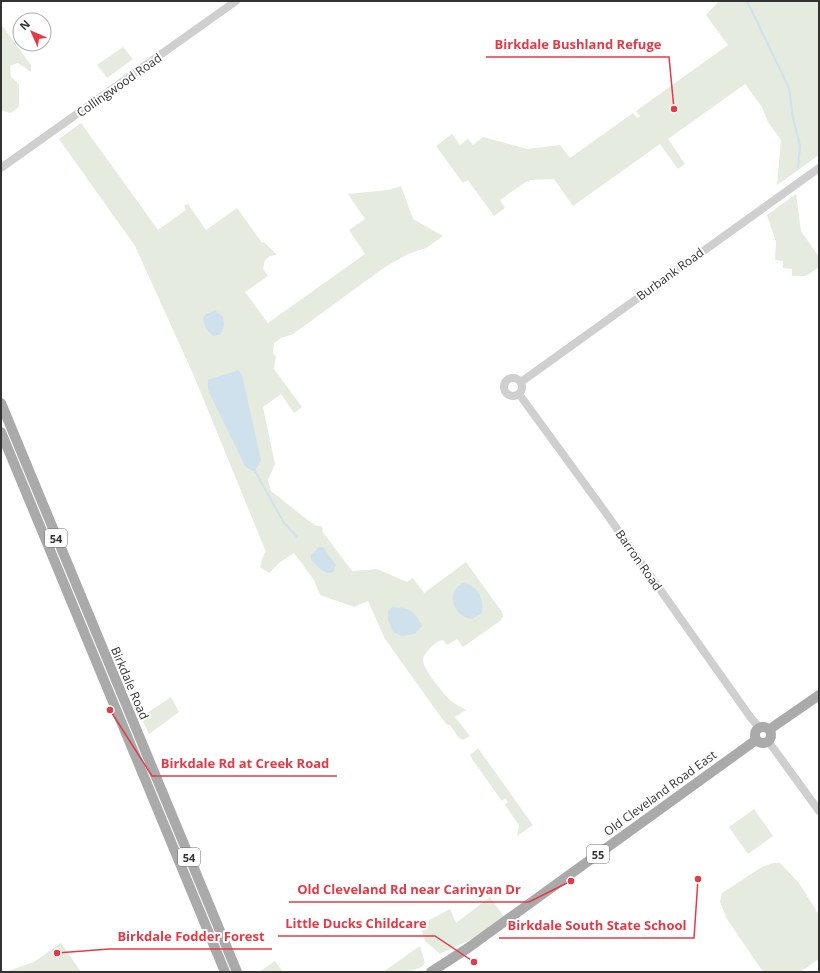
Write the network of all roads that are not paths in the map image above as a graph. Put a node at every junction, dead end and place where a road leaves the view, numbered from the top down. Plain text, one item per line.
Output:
1 (236, 1) edge
2 (1, 168) edge
3 (819, 168) edge
4 (521, 382) junction
5 (518, 394) junction
6 (1, 403) edge
7 (1, 432) edge
8 (819, 695) edge
9 (764, 728) junction
10 (756, 740) junction
11 (768, 742) junction
12 (819, 811) edge
13 (462, 951) junction
14 (225, 972) edge
15 (237, 972) edge
16 (431, 972) edge
17 (437, 972) edge

1 - 2 street, Collingwood Road
3 - 4 street, Burbank Road
4 - 5 street
4 - 5 street
5 - 9 street, Barron Road
6 - 15 main road, Birkdale Road / 54
7 - 14 main road, Birkdale Road / 54
8 - 9 main road
9 - 10 main road
9 - 11 main road
10 - 11 main road
10 - 13 main road, Old Cleveland Road East / 55
11 - 12 street
13 - 16 main road, Old Cleveland Road East / 55
13 - 17 main road, Old Cleveland Road East / 55

